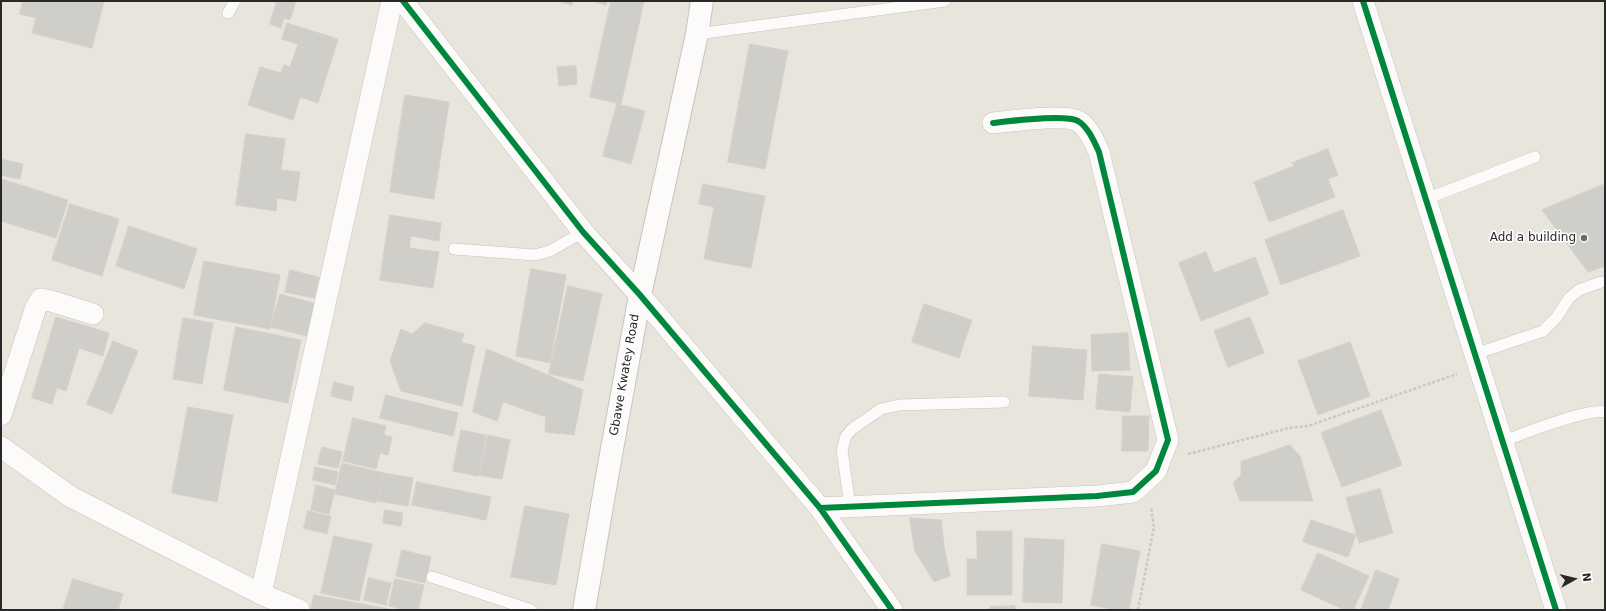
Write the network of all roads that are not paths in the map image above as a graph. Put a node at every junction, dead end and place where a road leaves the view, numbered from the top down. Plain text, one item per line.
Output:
1 (235, 1) edge
2 (392, 1) edge
3 (403, 1) edge
4 (702, 1) edge
5 (945, 1) edge
6 (1363, 1) edge
7 (228, 13) dead end
8 (697, 34) junction
9 (993, 122) dead end
10 (1535, 157) dead end
11 (1426, 199) junction
12 (583, 232) junction
13 (454, 249) dead end
14 (1601, 282) dead end
15 (640, 295) junction
16 (93, 314) dead end
17 (1477, 360) junction
18 (1004, 402) dead end
19 (1605, 412) edge
20 (1, 415) edge
21 (1503, 441) junction
22 (1, 447) edge
23 (850, 506) junction
24 (820, 508) junction
25 (432, 577) dead end
26 (261, 594) junction
27 (299, 610) edge
28 (531, 610) edge
29 (584, 610) edge
30 (892, 610) edge
31 (1556, 610) edge

1 - 7 lane
2 - 26 street
3 - 12 street
4 - 8 street, Gbawe Kwatey Road
5 - 8 lane
6 - 11 street
8 - 15 street, Gbawe Kwatey Road
9 - 23 street
10 - 11 lane
11 - 17 street
12 - 13 lane
12 - 15 street
14 - 17 lane
15 - 24 street
15 - 29 street, Gbawe Kwatey Road
16 - 20 street
17 - 21 street
18 - 23 lane
19 - 21 lane
21 - 31 street
22 - 26 street
23 - 24 street
24 - 30 street
25 - 28 lane
26 - 27 street

